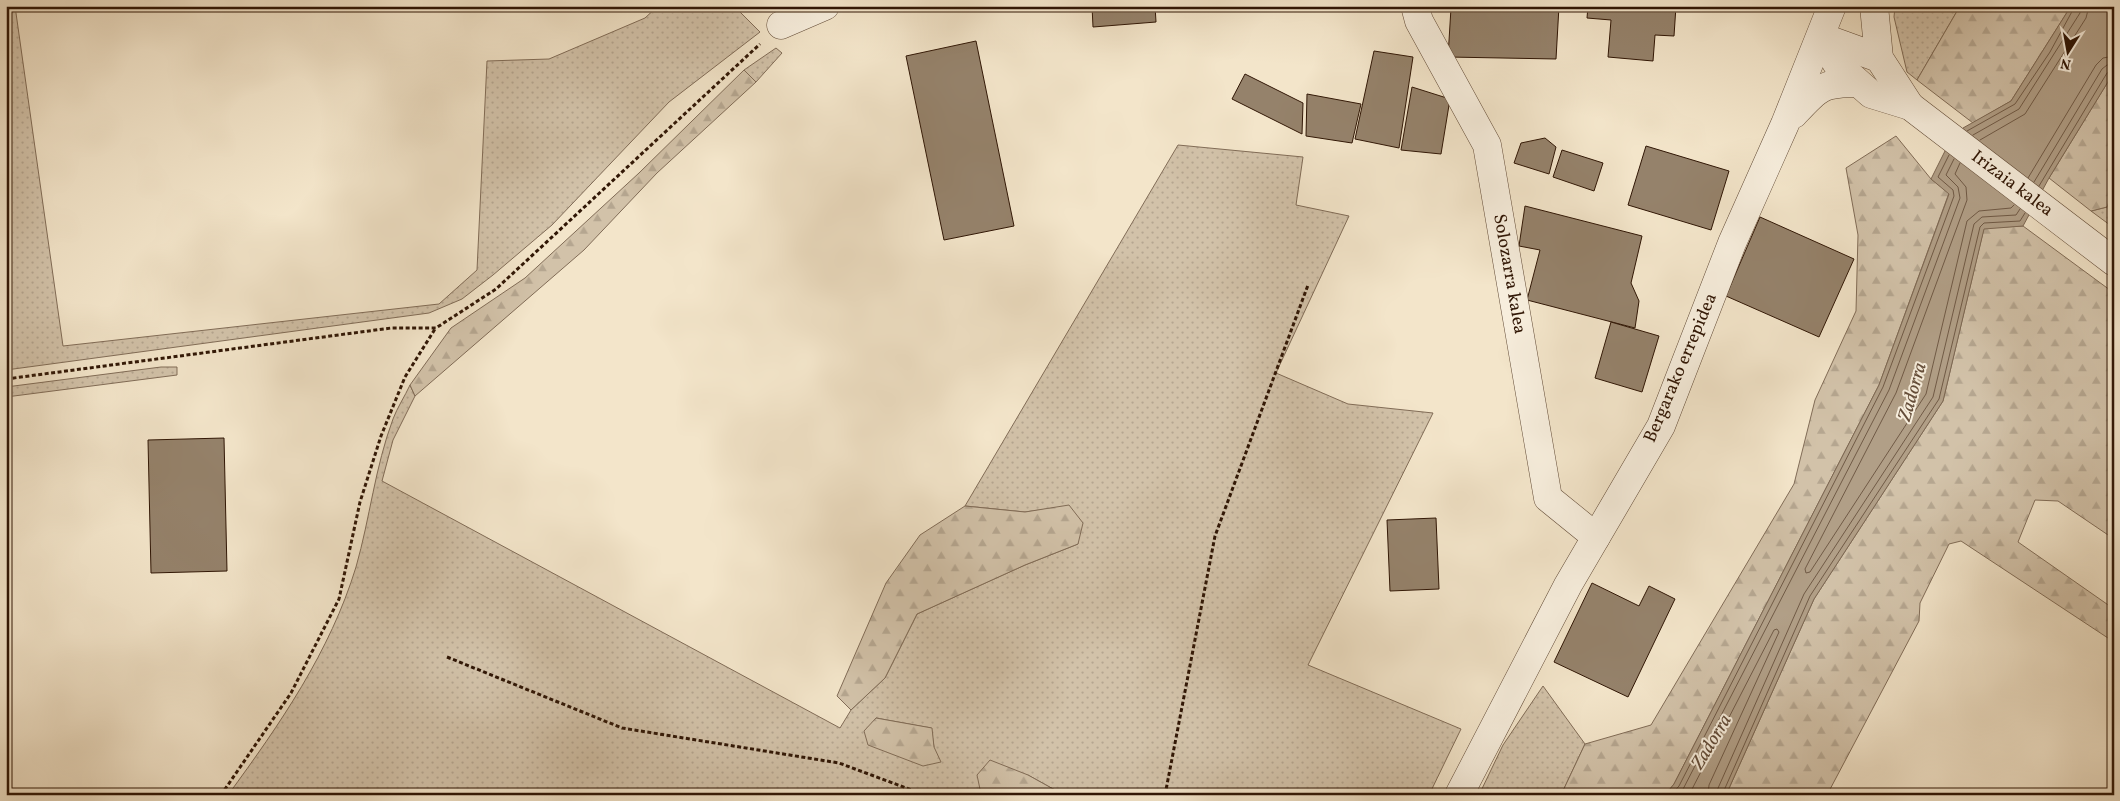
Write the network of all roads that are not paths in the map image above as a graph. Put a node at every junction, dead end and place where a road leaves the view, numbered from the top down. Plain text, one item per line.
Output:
1 (825, 6) edge
2 (1415, 6) edge
3 (1832, 6) edge
4 (1874, 6) edge
5 (781, 25) road end
6 (1820, 37) junction
7 (1879, 58) junction
8 (1857, 83) junction
9 (1910, 106) junction
10 (1785, 124) junction
11 (2114, 262) edge
12 (1596, 537) junction
13 (1459, 795) edge

1 - 5 street
2 - 12 street, Solozarra kalea
3 - 6 street, Bergarako errepidea
4 - 7 street, Irizaia kalea
6 - 7 street
6 - 8 street, Irizaia kalea
6 - 10 street, Bergarako errepidea
7 - 9 street, Irizaia kalea
8 - 9 street, Irizaia kalea
8 - 10 street
9 - 11 street, Irizaia kalea
10 - 12 street, Bergarako errepidea
12 - 13 street, Bergarako errepidea

